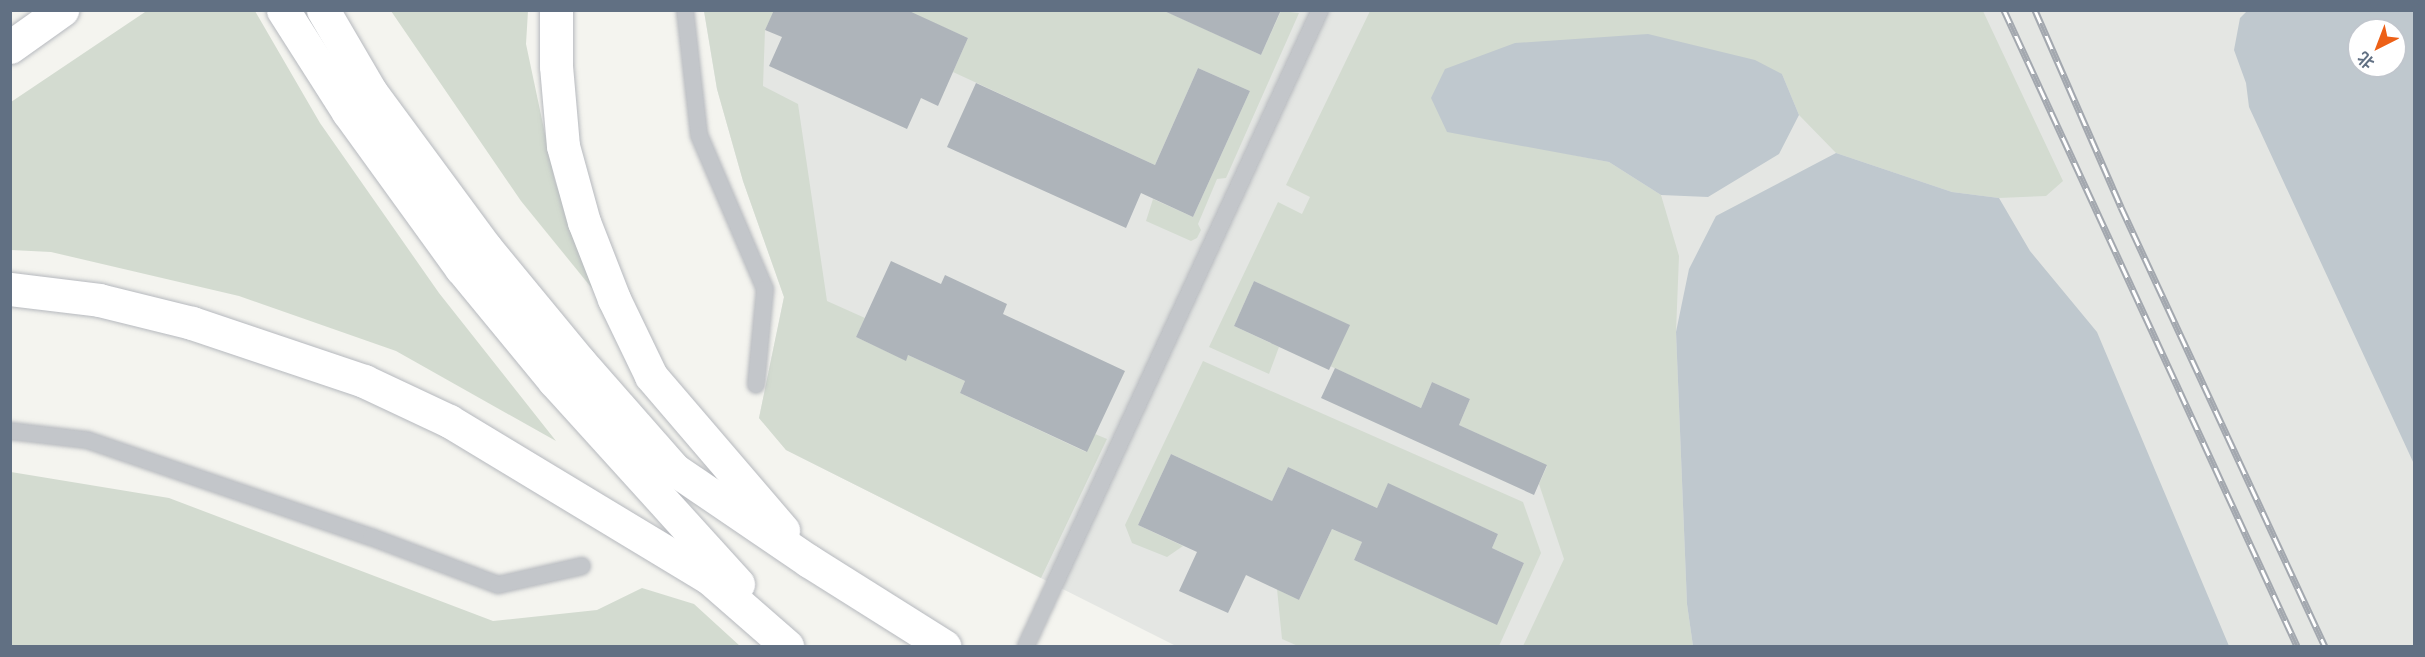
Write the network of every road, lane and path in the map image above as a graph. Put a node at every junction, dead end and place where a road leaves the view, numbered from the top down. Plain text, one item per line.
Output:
1 (62, 10) edge
2 (283, 10) edge
3 (323, 10) edge
4 (556, 10) edge
5 (685, 10) edge
6 (1320, 10) edge
7 (10, 46) edge
8 (10, 289) edge
9 (756, 385) dead end
10 (10, 431) edge
11 (809, 561) junction
12 (582, 566) dead end
13 (788, 646) edge
14 (944, 646) edge
15 (1026, 646) edge

1 - 7 main road
2 - 13 main road
3 - 11 main road
4 - 11 main road
5 - 9 lane
6 - 15 lane
8 - 13 main road
10 - 12 lane
11 - 14 main road

